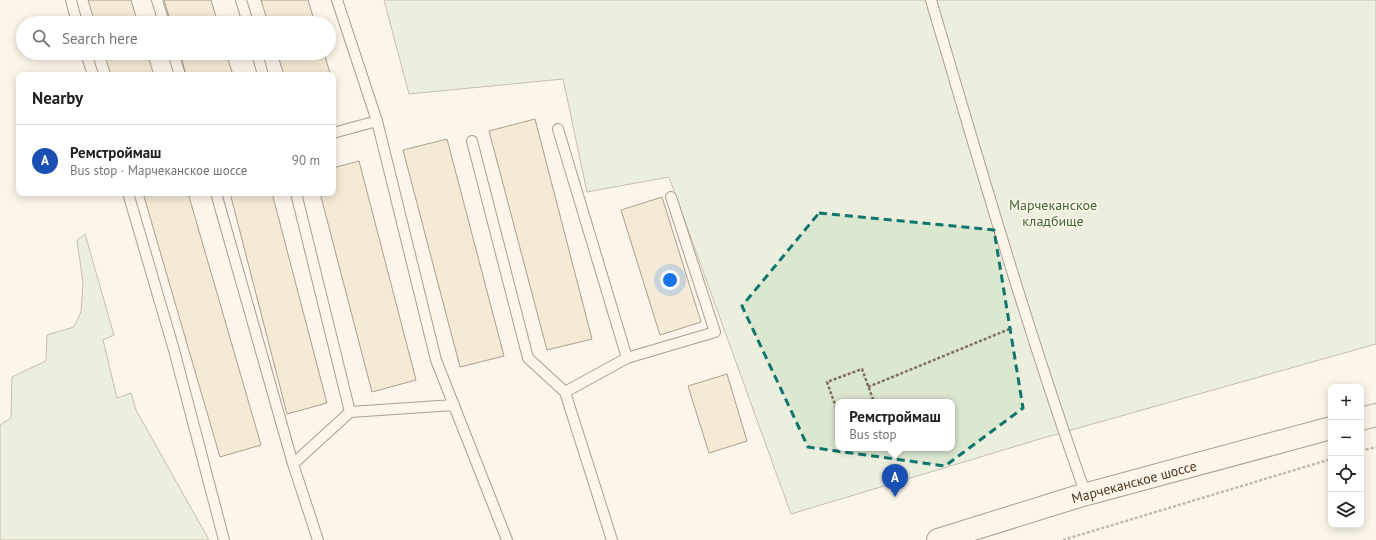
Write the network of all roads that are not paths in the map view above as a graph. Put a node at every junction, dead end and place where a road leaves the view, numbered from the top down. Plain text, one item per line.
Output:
1 (71, 0) edge
2 (157, 0) edge
3 (241, 0) edge
4 (337, 0) edge
5 (931, 0) edge
6 (75, 16) edge
7 (162, 16) edge
8 (246, 16) edge
9 (88, 60) edge
10 (175, 60) edge
11 (259, 60) edge
12 (92, 72) edge
13 (179, 72) edge
14 (262, 72) edge
15 (377, 121) junction
16 (558, 129) dead end
17 (336, 132) edge
18 (472, 141) dead end
19 (129, 196) edge
20 (217, 196) edge
21 (297, 196) edge
22 (671, 197) dead end
23 (627, 358) junction
24 (565, 392) junction
25 (454, 405) junction
26 (350, 412) junction
27 (1376, 415) edge
28 (1364, 418) edge
29 (1328, 429) edge
30 (293, 464) junction
31 (1086, 495) junction
32 (224, 540) edge
33 (318, 540) edge
34 (506, 540) edge
35 (612, 540) edge
36 (938, 540) edge

1 - 6 lane
2 - 7 lane
3 - 8 lane
4 - 15 lane
5 - 31 lane
9 - 12 lane
10 - 13 lane
11 - 14 lane
15 - 17 lane
15 - 25 lane
16 - 23 lane
18 - 24 lane
19 - 32 lane
20 - 30 lane
21 - 26 lane
22 - 23 lane
23 - 24 lane
24 - 35 lane
25 - 26 lane
25 - 34 lane
26 - 30 lane
27 - 28 street
29 - 31 street, Марчеканское шоссе
30 - 33 lane
31 - 36 street, Марчеканское шоссе

